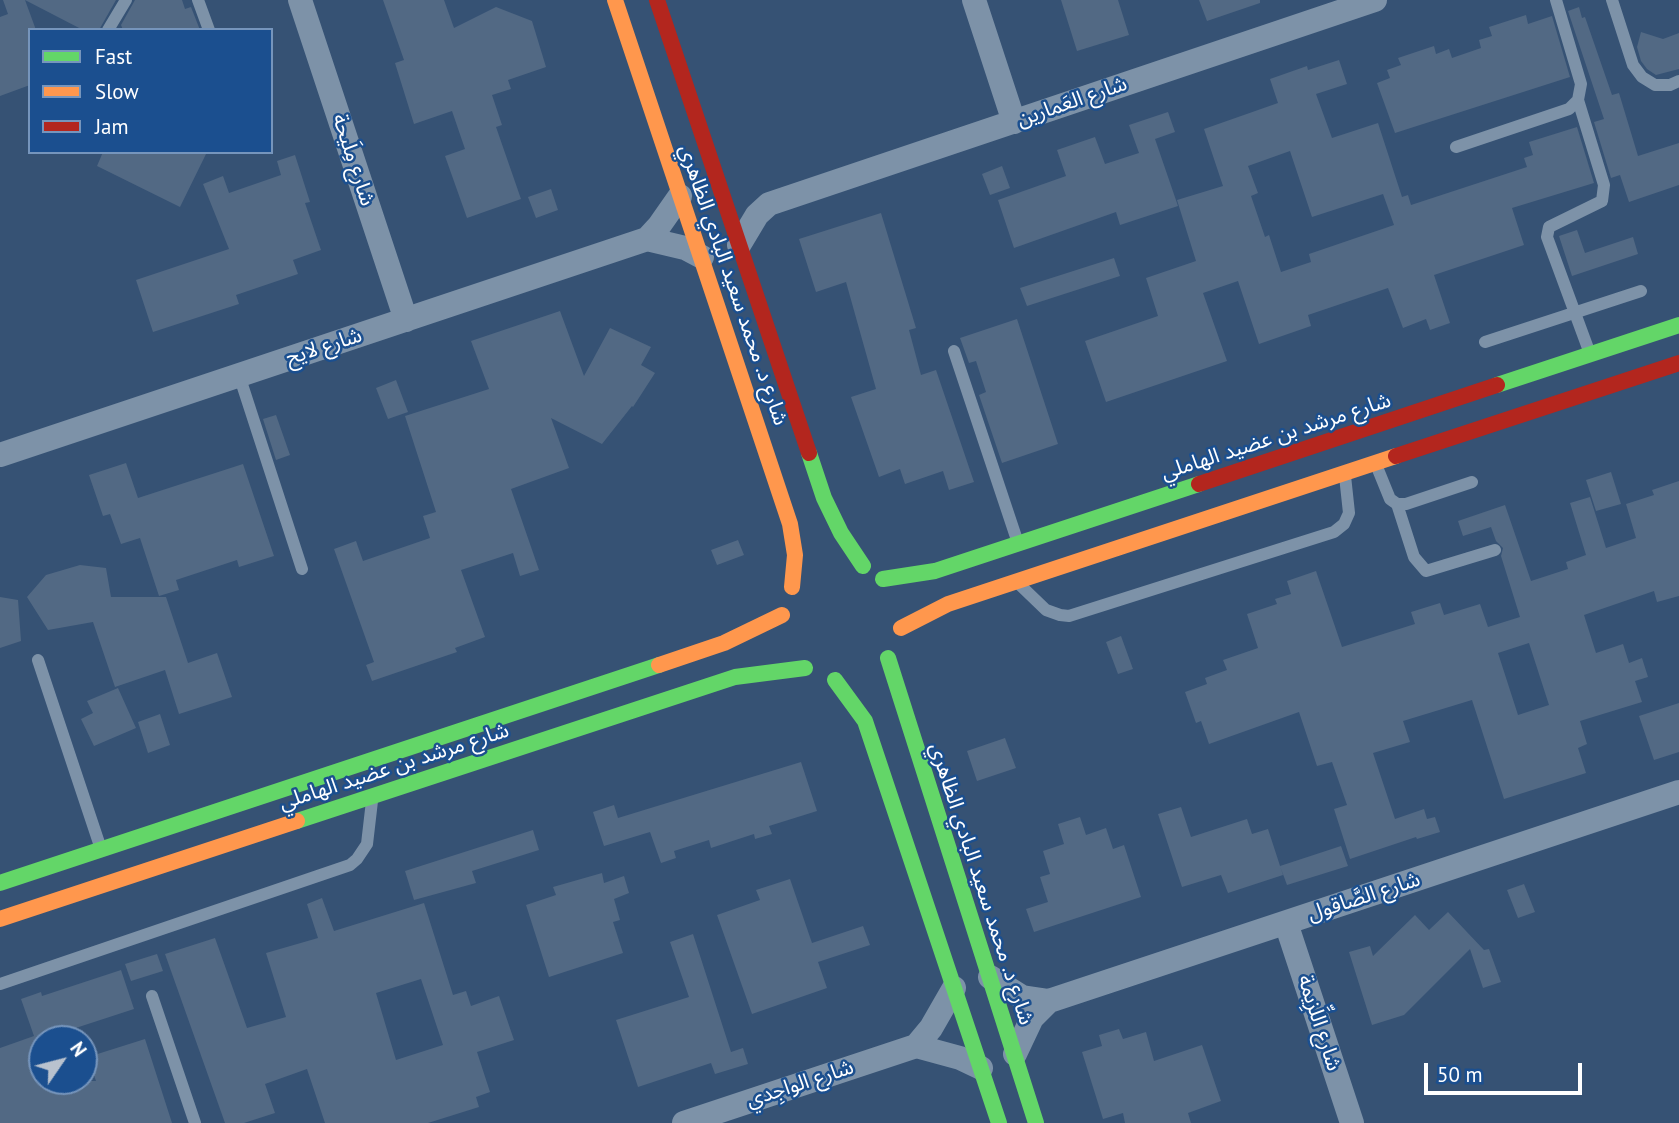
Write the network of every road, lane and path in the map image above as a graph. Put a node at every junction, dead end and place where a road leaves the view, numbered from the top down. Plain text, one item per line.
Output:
1 (126, 0) edge
2 (198, 0) edge
3 (300, 0) edge
4 (615, 0) edge
5 (657, 0) edge
6 (974, 0) edge
7 (1376, 0) edge
8 (1556, 0) edge
9 (1612, 0) edge
10 (109, 28) edge
11 (208, 28) edge
12 (662, 79) junction
13 (1679, 81) edge
14 (1578, 100) junction
15 (1014, 121) junction
16 (1456, 147) dead end
17 (720, 189) junction
18 (680, 195) junction
19 (769, 204) junction
20 (647, 239) junction
21 (738, 245) junction
22 (702, 257) junction
23 (1641, 291) dead end
24 (1575, 313) junction
25 (406, 320) junction
26 (1679, 326) edge
27 (1485, 342) dead end
28 (954, 351) dead end
29 (1590, 355) junction
30 (1679, 363) edge
31 (239, 375) junction
32 (0, 455) edge
33 (1376, 463) junction
34 (1344, 473) junction
35 (1472, 482) dead end
36 (1397, 505) junction
37 (1018, 544) junction
38 (1496, 550) dead end
39 (845, 562) dead end
40 (863, 566) junction
41 (302, 569) dead end
42 (812, 570) dead end
43 (883, 579) junction
44 (1017, 581) junction
45 (792, 587) junction
46 (894, 593) dead end
47 (900, 610) dead end
48 (782, 615) junction
49 (901, 628) junction
50 (783, 635) dead end
51 (791, 653) dead end
52 (888, 658) junction
53 (38, 660) dead end
54 (805, 668) junction
55 (873, 671) dead end
56 (855, 679) dead end
57 (835, 680) junction
58 (1679, 792) edge
59 (372, 797) junction
60 (101, 849) junction
61 (0, 883) edge
62 (0, 919) edge
63 (1286, 923) junction
64 (990, 977) junction
65 (0, 984) edge
66 (954, 988) junction
67 (152, 996) dead end
68 (1049, 1001) junction
69 (916, 1046) junction
70 (1015, 1054) junction
71 (981, 1068) junction
72 (1026, 1093) junction
73 (992, 1101) junction
74 (195, 1123) edge
75 (684, 1123) edge
76 (999, 1123) edge
77 (1036, 1123) edge
78 (1352, 1123) edge

1 - 10 lane
2 - 11 lane
3 - 25 street, شارع مِلَيحة
4 - 12 street, شارع د. محمد سعيد البادي الظاهري
5 - 12 street, شارع د. محمد سعيد البادي الظاهري
6 - 15 street
7 - 15 street, شارع العَمارين
8 - 14 lane
9 - 13 lane
12 - 17 street, شارع د. محمد سعيد البادي الظاهري
12 - 18 street, شارع د. محمد سعيد البادي الظاهري
14 - 16 lane
14 - 24 lane
15 - 19 street, شارع العَمارين
17 - 19 street
17 - 21 street, شارع د. محمد سعيد البادي الظاهري
18 - 20 street
18 - 22 street, شارع د. محمد سعيد البادي الظاهري
19 - 21 street
20 - 22 street
20 - 25 street, شارع لايح
21 - 40 street, شارع د. محمد سعيد البادي الظاهري
22 - 45 street, شارع د. محمد سعيد البادي الظاهري
23 - 24 lane
24 - 27 lane
24 - 29 lane
25 - 31 street, شارع لايح
26 - 29 street, شارع مرشد بن عضيد الهاملي
28 - 37 lane
29 - 37 street, شارع مرشد بن عضيد الهاملي
30 - 33 street
31 - 32 street, شارع لايح
31 - 41 lane
33 - 34 street
33 - 36 lane
34 - 44 street
34 - 44 lane
35 - 36 lane
36 - 38 lane
37 - 43 street, شارع مرشد بن عضيد الهاملي
39 - 40 street
40 - 43 street
42 - 45 street
43 - 46 street
44 - 49 street
45 - 48 street
47 - 49 street
48 - 50 street
48 - 60 street, شارع مرشد بن عضيد الهاملي
49 - 52 street
51 - 54 street
52 - 55 street
52 - 64 street, شارع د. محمد سعيد البادي الظاهري
53 - 60 lane
54 - 57 street
54 - 59 street, شارع مرشد بن عضيد الهاملي
56 - 57 street
57 - 66 street
58 - 63 street, شارع الصَّاقول
59 - 62 street, شارع مرشد بن عضيد الهاملي
59 - 65 lane
60 - 61 street, شارع مرشد بن عضيد الهاملي
63 - 68 street, شارع الصَّاقول
63 - 78 street, شارع اللِّزِيمة
64 - 68 street
64 - 70 street, شارع د. محمد سعيد البادي الظاهري
66 - 69 street
66 - 71 street
67 - 74 lane
68 - 70 street
69 - 71 street
69 - 75 street, شارع الواجِدي
70 - 72 street, شارع د. محمد سعيد البادي الظاهري
71 - 73 street
72 - 73 street
72 - 77 street, شارع د. محمد سعيد البادي الظاهري
73 - 76 street

